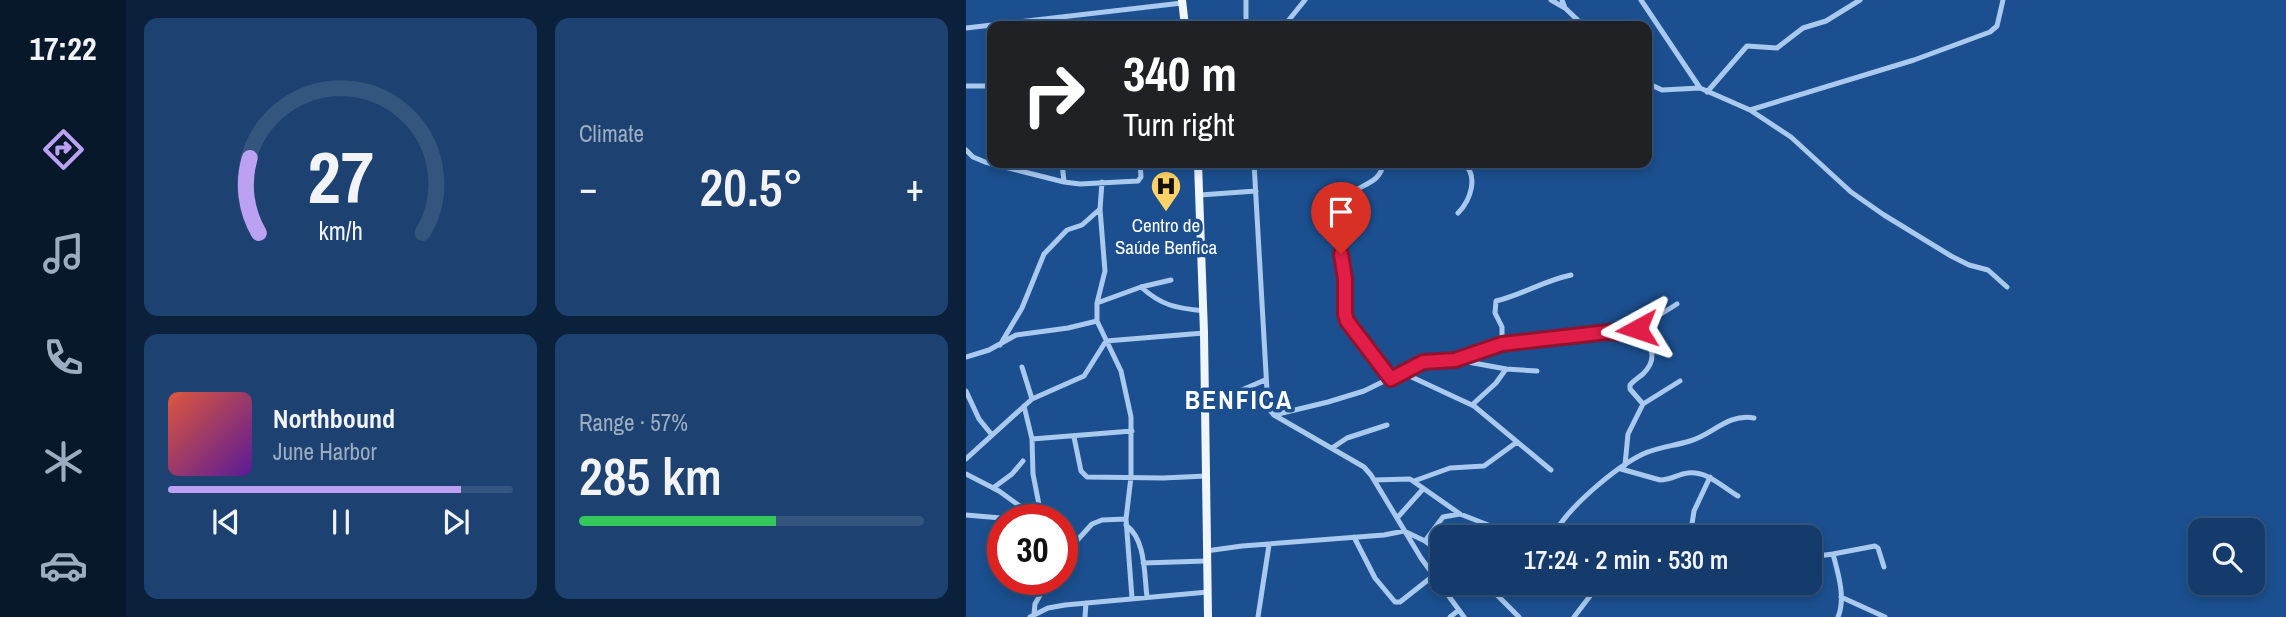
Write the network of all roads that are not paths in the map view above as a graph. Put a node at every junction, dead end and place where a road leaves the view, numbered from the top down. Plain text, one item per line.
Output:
1 (1119, 0) edge
2 (1245, 0) edge
3 (1305, 0) edge
4 (1550, 0) edge
5 (1562, 0) edge
6 (1641, 0) edge
7 (1860, 0) edge
8 (2003, 0) edge
9 (1182, 1) edge
10 (1565, 8) junction
11 (1119, 10) junction
12 (1049, 21) edge
13 (1184, 21) edge
14 (1246, 21) edge
15 (1288, 21) edge
16 (1579, 21) edge
17 (987, 26) edge
18 (966, 28) edge
19 (1652, 85) edge
20 (966, 86) edge
21 (987, 86) edge
22 (1700, 88) junction
23 (1707, 92) junction
24 (1750, 110) junction
25 (966, 150) edge
26 (987, 163) edge
27 (1008, 168) edge
28 (1062, 168) edge
29 (1140, 168) edge
30 (1198, 168) edge
31 (1254, 168) edge
32 (1382, 168) edge
33 (1469, 168) edge
34 (1063, 182) junction
35 (1102, 182) junction
36 (1256, 191) junction
37 (1200, 195) junction
38 (1100, 209) junction
39 (1458, 213) dead end
40 (1571, 275) dead end
41 (1171, 280) dead end
42 (1141, 287) junction
43 (2007, 287) dead end
44 (1097, 303) junction
45 (1677, 304) dead end
46 (1203, 311) junction
47 (1097, 321) junction
48 (1204, 333) junction
49 (1634, 334) junction
50 (1106, 341) junction
51 (1502, 344) junction
52 (1000, 345) junction
53 (966, 356) edge
54 (1455, 360) junction
55 (1022, 367) dead end
56 (1506, 369) junction
57 (1537, 372) dead end
58 (1403, 373) junction
59 (1391, 379) junction
60 (1265, 380) junction
61 (1680, 381) dead end
62 (966, 391) edge
63 (1032, 399) junction
64 (1205, 403) junction
65 (1643, 404) junction
66 (1472, 405) junction
67 (1024, 406) junction
68 (1275, 415) junction
69 (1754, 418) dead end
70 (1387, 425) dead end
71 (1132, 431) junction
72 (992, 435) junction
73 (1074, 437) junction
74 (1032, 439) junction
75 (1517, 442) junction
76 (1332, 448) junction
77 (966, 459) edge
78 (1023, 461) dead end
79 (1623, 467) junction
80 (1551, 470) dead end
81 (966, 474) edge
82 (1206, 476) junction
83 (1131, 477) junction
84 (1710, 477) junction
85 (1374, 480) junction
86 (1414, 481) junction
87 (993, 488) junction
88 (1423, 488) junction
89 (1738, 496) dead end
90 (1016, 504) edge
91 (1037, 504) edge
92 (1446, 504) junction
93 (966, 514) edge
94 (1460, 514) junction
95 (987, 516) edge
96 (1443, 517) junction
97 (1397, 518) junction
98 (1126, 522) junction
99 (1488, 525) edge
100 (1559, 525) edge
101 (1692, 525) edge
102 (1404, 531) junction
103 (1354, 537) junction
104 (1078, 539) edge
105 (1425, 541) junction
106 (1269, 545) junction
107 (1430, 545) edge
108 (1833, 554) junction
109 (1822, 555) edge
110 (1206, 556) junction
111 (1143, 563) junction
112 (1884, 567) dead end
113 (1430, 571) edge
114 (1430, 578) edge
115 (1208, 592) junction
116 (1040, 595) edge
117 (1448, 595) edge
118 (1497, 595) edge
119 (1591, 595) edge
120 (1147, 597) junction
121 (1841, 597) junction
122 (1132, 598) junction
123 (1086, 603) junction
124 (1460, 610) junction
125 (1032, 616) edge
126 (1085, 617) edge
127 (1208, 617) edge
128 (1258, 617) edge
129 (1450, 617) edge
130 (1464, 617) edge
131 (1519, 617) edge
132 (1574, 617) edge
133 (1838, 617) edge
134 (1885, 617) edge

1 - 11 street
2 - 14 street
3 - 15 street
4 - 10 street
5 - 10 street
6 - 22 street
7 - 23 street
8 - 24 street
9 - 11 street
9 - 13 main road
10 - 16 street
11 - 12 street
17 - 18 street
19 - 22 street
20 - 21 street
22 - 23 street
23 - 24 street
24 - 43 street
25 - 26 street
27 - 34 street
28 - 34 street
29 - 35 street
30 - 37 main road
31 - 36 street
32 - 59 street
33 - 39 street
34 - 35 street
35 - 38 street
36 - 37 street
36 - 60 street
37 - 46 main road
38 - 44 street
38 - 52 street
40 - 51 street
41 - 42 street
42 - 44 street
42 - 46 street
44 - 47 street
45 - 49 street
46 - 48 main road
47 - 50 street
47 - 52 street
48 - 50 street
48 - 64 main road
49 - 51 street
49 - 65 street
50 - 63 street
50 - 71 street
51 - 54 street
52 - 53 street
54 - 56 street
54 - 58 street
55 - 63 street
56 - 57 street
56 - 66 street
58 - 59 street
58 - 66 street
59 - 68 street
60 - 64 street
60 - 68 street
61 - 65 street
62 - 72 street
63 - 67 street
64 - 82 main road
65 - 79 street
66 - 75 street
67 - 72 street
67 - 74 street
68 - 76 street
69 - 79 street
70 - 76 street
71 - 73 street
71 - 83 street
72 - 77 street
73 - 74 street
73 - 83 street
74 - 91 street
75 - 80 street
75 - 86 street
76 - 85 street
78 - 87 street
79 - 84 street
79 - 100 street
81 - 87 street
82 - 83 street
82 - 110 main road
83 - 98 street
84 - 89 street
84 - 101 street
85 - 86 street
85 - 97 street
86 - 88 street
87 - 90 street
88 - 92 street
88 - 97 street
92 - 94 street
92 - 96 street
93 - 95 street
94 - 96 street
94 - 99 street
96 - 105 street
97 - 102 street
98 - 104 street
98 - 111 street
98 - 122 street
102 - 103 street
102 - 105 street
102 - 113 street
103 - 106 street
103 - 114 street
105 - 107 street
106 - 110 street
106 - 128 street
108 - 109 street
108 - 112 street
108 - 121 street
110 - 111 street
110 - 115 main road
111 - 120 street
115 - 120 street
115 - 127 main road
116 - 125 street
117 - 124 street
118 - 131 street
119 - 132 street
120 - 122 street
121 - 133 street
121 - 134 street
122 - 123 street
123 - 125 street
123 - 126 street
124 - 129 street
124 - 130 street

